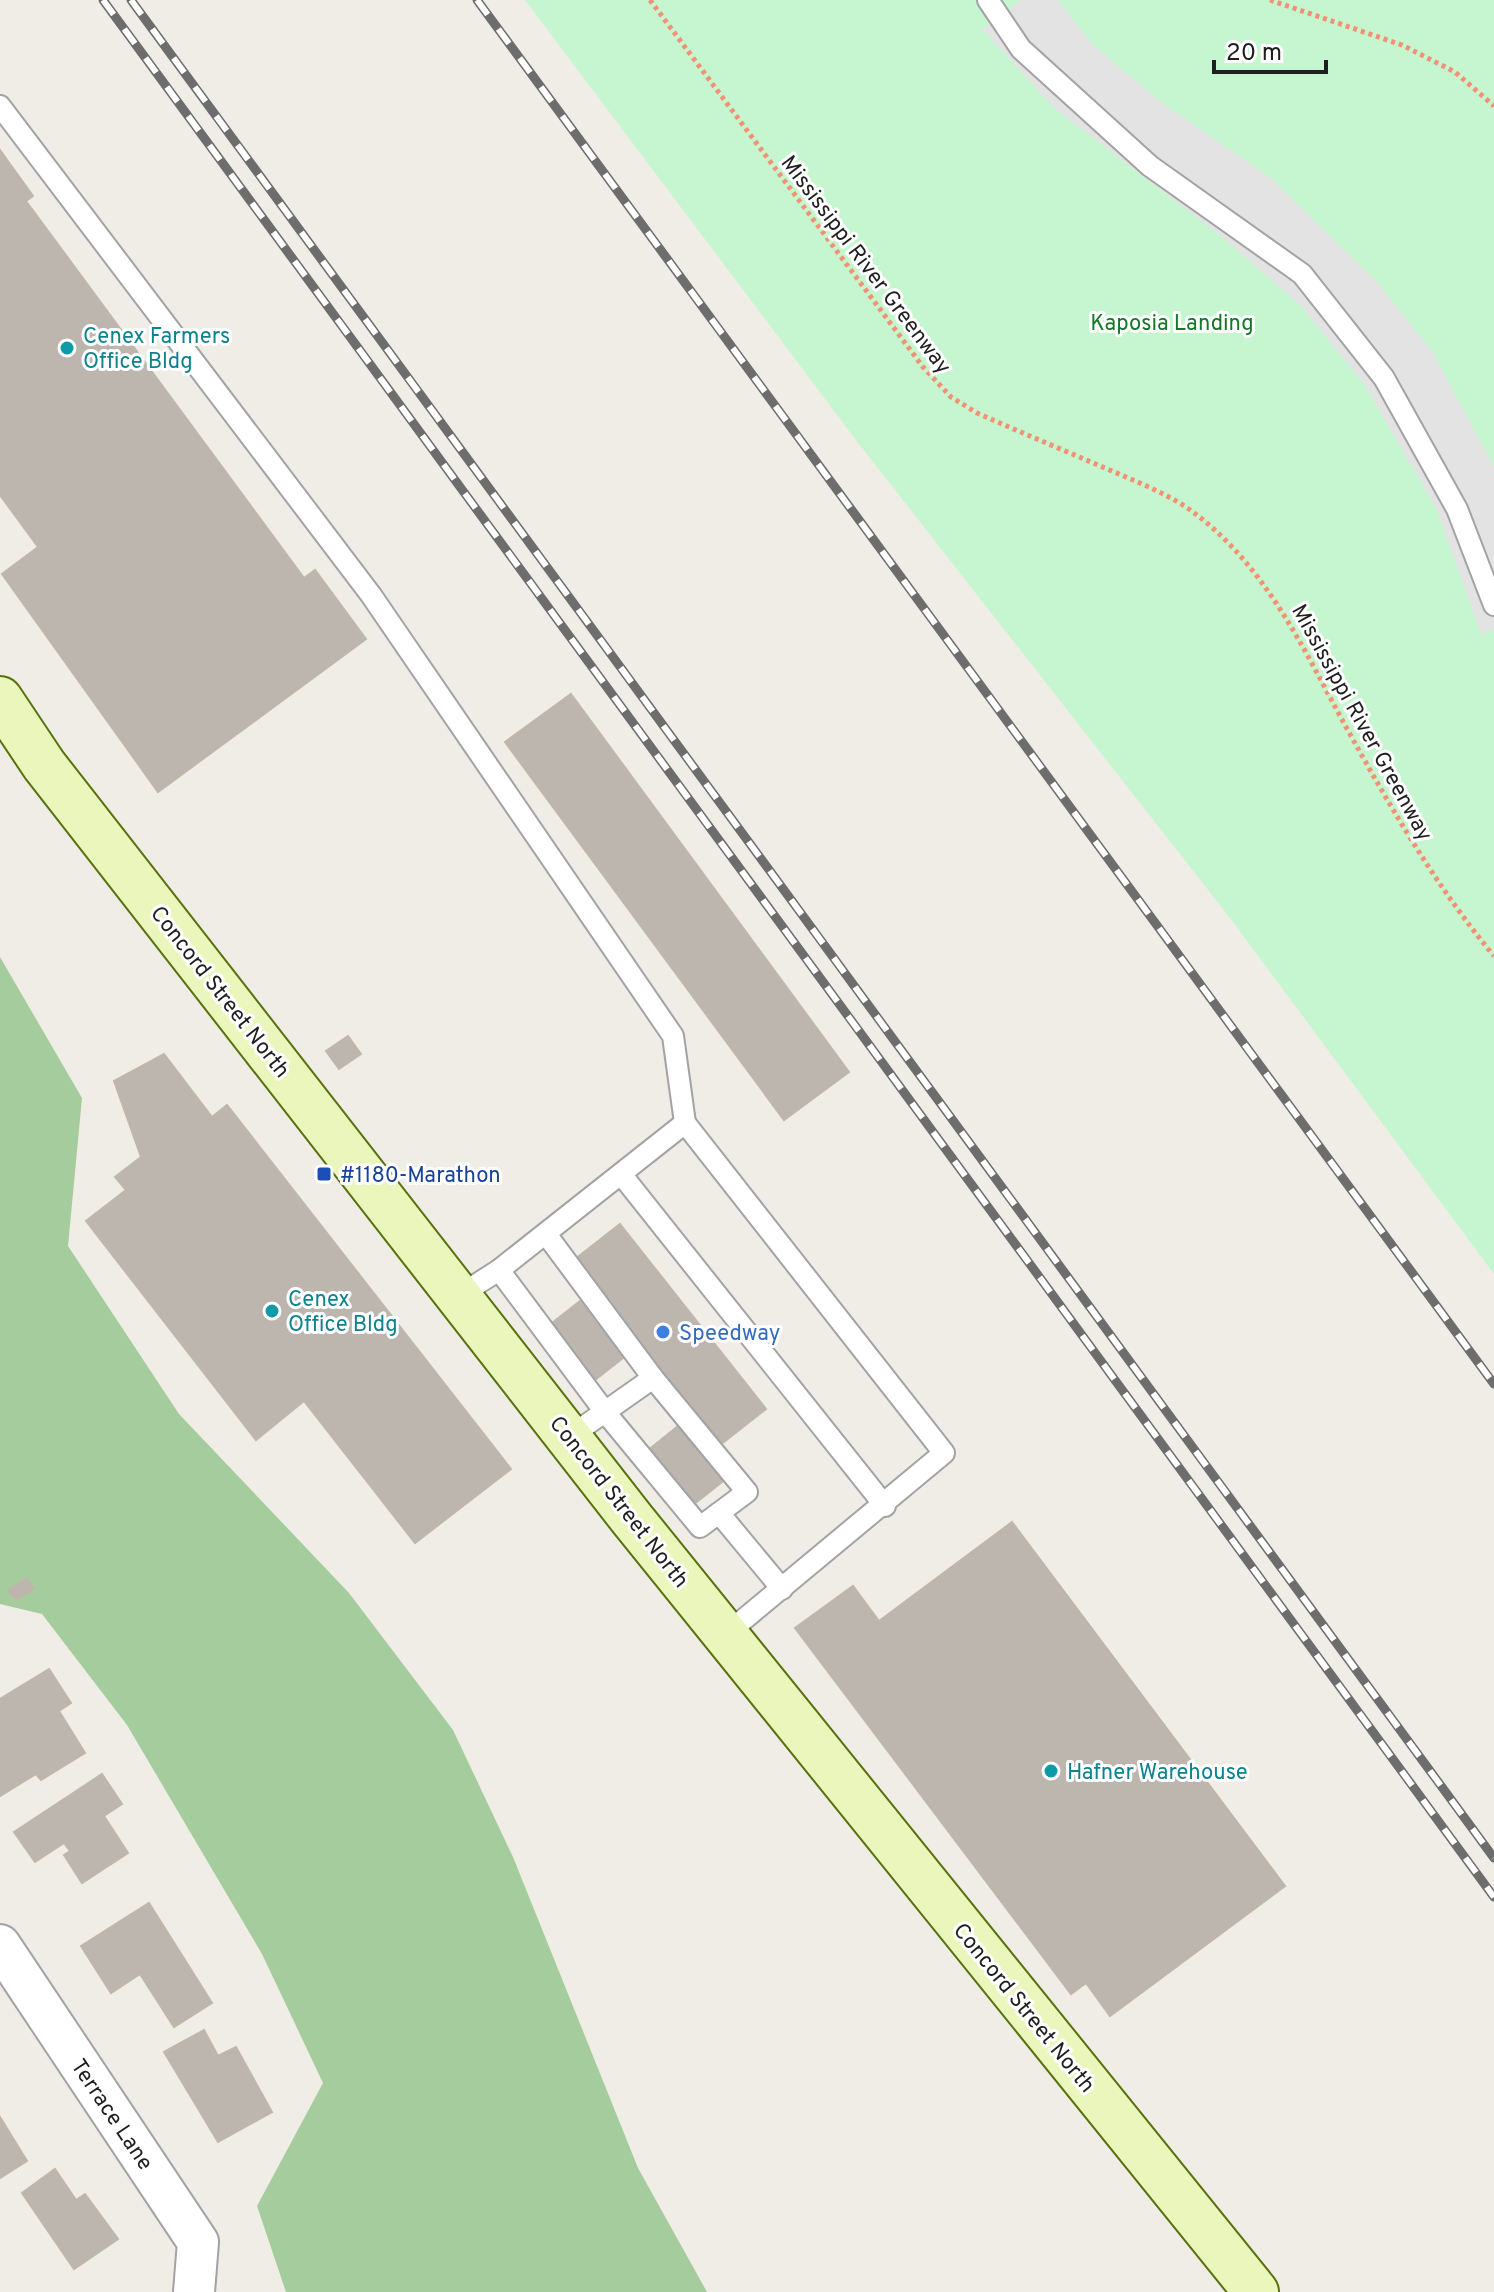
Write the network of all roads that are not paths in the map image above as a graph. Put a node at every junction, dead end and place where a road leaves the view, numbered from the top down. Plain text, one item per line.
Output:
1 (988, 0) edge
2 (0, 106) edge
3 (1494, 605) edge
4 (0, 699) edge
5 (685, 1123) junction
6 (621, 1174) junction
7 (546, 1234) junction
8 (499, 1270) junction
9 (460, 1295) junction
10 (653, 1378) junction
11 (605, 1412) junction
12 (569, 1437) junction
13 (885, 1506) junction
14 (719, 1513) junction
15 (782, 1589) junction
16 (725, 1635) junction
17 (0, 1945) edge
18 (194, 2292) edge
19 (1256, 2292) edge

1 - 3 lane
2 - 5 lane
4 - 9 main road, Concord Street North
5 - 6 lane
5 - 13 lane
6 - 7 lane
6 - 13 lane
7 - 8 lane
7 - 10 lane
8 - 9 lane
8 - 11 lane
9 - 12 main road, Concord Street North
10 - 11 lane
10 - 14 lane
11 - 12 lane
11 - 14 lane
12 - 16 main road, Concord Street North
13 - 15 lane
14 - 15 lane
15 - 16 lane
16 - 19 main road, Concord Street North
17 - 18 street, Terrace Lane

